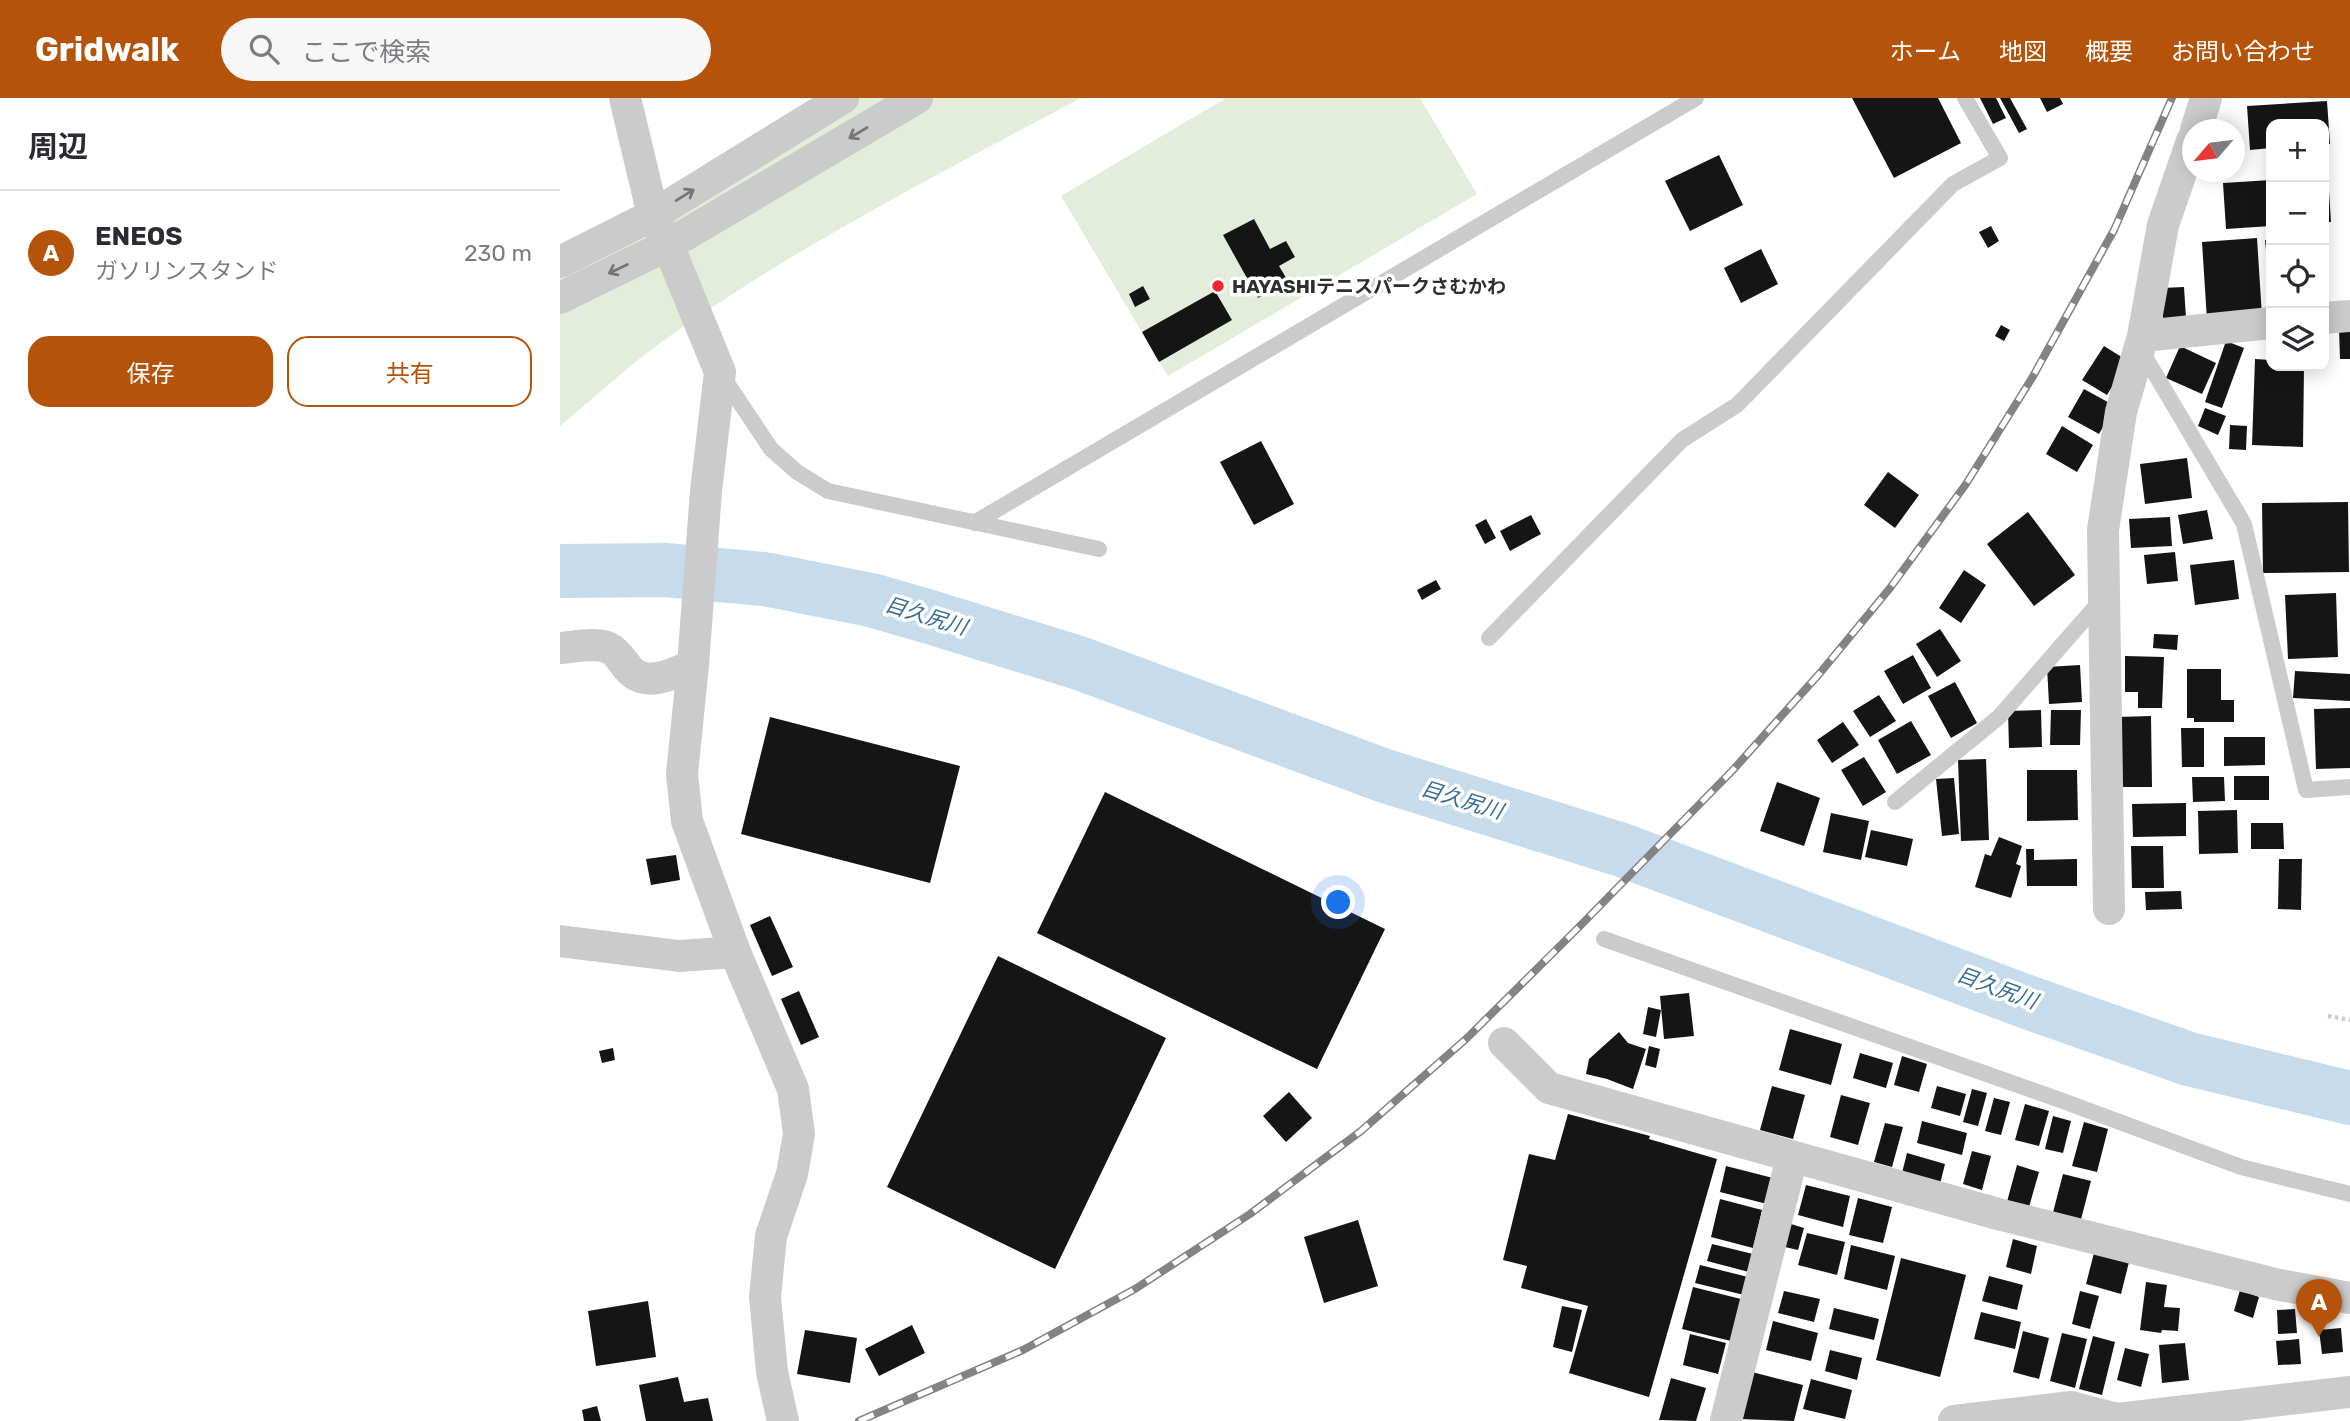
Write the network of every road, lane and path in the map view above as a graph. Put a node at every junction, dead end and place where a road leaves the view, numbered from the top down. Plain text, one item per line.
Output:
1 (625, 98) edge
2 (843, 98) edge
3 (916, 98) edge
4 (1696, 98) edge
5 (1965, 98) edge
6 (2206, 98) edge
7 (2199, 119) edge
8 (2182, 172) edge
9 (653, 215) junction
10 (668, 244) junction
11 (560, 262) edge
12 (560, 298) edge
13 (2350, 316) edge
14 (2329, 318) edge
15 (2266, 324) edge
16 (2141, 342) junction
17 (720, 372) junction
18 (974, 523) junction
19 (1099, 549) dead end
20 (2104, 597) junction
21 (1489, 638) dead end
22 (560, 648) edge
23 (693, 656) junction
24 (2350, 788) edge
25 (1895, 802) dead end
26 (2109, 909) dead end
27 (1604, 939) dead end
28 (560, 941) edge
29 (735, 952) junction
30 (2328, 1016) dead end
31 (2350, 1020) edge
32 (1504, 1043) dead end
33 (1792, 1157) junction
34 (2350, 1194) edge
35 (2350, 1298) edge
36 (2350, 1392) edge
37 (783, 1421) edge
38 (1726, 1421) edge
39 (1954, 1421) edge

1 - 9 street
9 -> 2 street
3 -> 10 street
4 - 18 lane
5 - 21 lane
6 - 7 street
8 - 16 street
9 - 10 street
9 - 11 street
10 -> 12 street
10 - 17 street
13 - 14 street
15 - 16 street
16 - 20 street
16 - 24 lane
17 - 18 lane
17 - 23 street
18 - 19 lane
20 - 25 lane
20 - 26 street
22 - 23 street
23 - 29 street
27 - 34 lane
28 - 29 street
29 - 37 street
30 - 31 path
32 - 33 street
33 - 35 street
33 - 38 street
36 - 39 street

